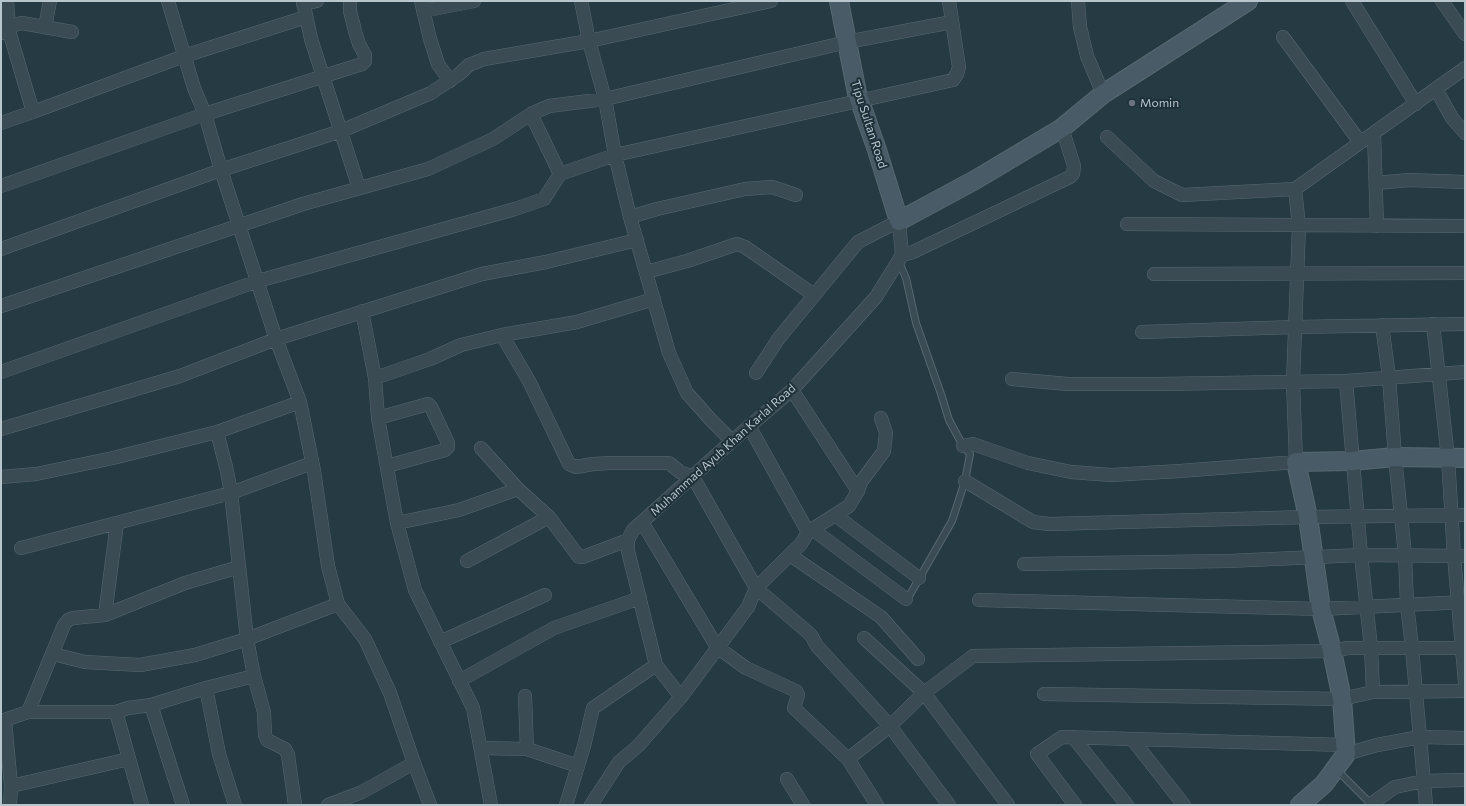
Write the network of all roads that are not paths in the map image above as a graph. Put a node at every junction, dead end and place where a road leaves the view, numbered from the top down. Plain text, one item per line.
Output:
1 (50, 1) edge
2 (168, 1) edge
3 (317, 1) edge
4 (350, 1) edge
5 (474, 1) edge
6 (581, 1) edge
7 (771, 1) edge
8 (839, 1) edge
9 (949, 1) edge
10 (1078, 1) edge
11 (1248, 1) edge
12 (1352, 1) edge
13 (1442, 1) edge
14 (303, 2) edge
15 (5, 3) edge
16 (422, 6) edge
17 (306, 17) junction
18 (952, 22) junction
19 (45, 26) junction
20 (72, 32) dead end
21 (5, 33) edge
22 (1465, 34) edge
23 (1283, 36) dead end
24 (588, 41) junction
25 (847, 42) junction
26 (184, 56) junction
27 (1465, 68) edge
28 (322, 78) junction
29 (450, 81) junction
30 (1436, 89) junction
31 (1103, 94) junction
32 (605, 98) junction
33 (860, 101) junction
34 (1416, 104) junction
35 (33, 112) junction
36 (205, 114) junction
37 (531, 114) junction
38 (1, 123) edge
39 (1062, 128) junction
40 (341, 131) junction
41 (1374, 133) junction
42 (1465, 133) edge
43 (1107, 137) dead end
44 (1360, 142) junction
45 (615, 155) junction
46 (221, 170) junction
47 (560, 174) junction
48 (1376, 182) junction
49 (1465, 182) edge
50 (1, 186) edge
51 (359, 188) junction
52 (1295, 190) junction
53 (796, 195) dead end
54 (630, 217) junction
55 (899, 221) junction
56 (1127, 224) dead end
57 (240, 226) junction
58 (1299, 226) junction
59 (1377, 226) junction
60 (1465, 226) edge
61 (637, 240) junction
62 (1, 249) edge
63 (900, 258) junction
64 (646, 272) junction
65 (1465, 273) edge
66 (1154, 274) dead end
67 (1296, 274) junction
68 (258, 281) junction
69 (814, 295) junction
70 (654, 299) junction
71 (1, 306) edge
72 (362, 311) junction
73 (1433, 324) junction
74 (1465, 324) edge
75 (1382, 325) junction
76 (1295, 327) junction
77 (1142, 332) dead end
78 (502, 335) junction
79 (276, 339) junction
80 (1, 372) edge
81 (1465, 372) edge
82 (756, 373) dead end
83 (1439, 374) junction
84 (1389, 377) junction
85 (375, 378) junction
86 (1012, 379) dead end
87 (1346, 381) junction
88 (1293, 382) junction
89 (792, 390) junction
90 (300, 402) junction
91 (378, 418) junction
92 (881, 418) dead end
93 (749, 426) junction
94 (1, 429) edge
95 (217, 432) junction
96 (732, 441) junction
97 (963, 446) junction
98 (481, 448) dead end
99 (1395, 457) junction
100 (1456, 458) edge
101 (1352, 461) junction
102 (312, 462) junction
103 (1296, 462) junction
104 (387, 466) junction
105 (1, 477) edge
106 (693, 477) junction
107 (965, 481) junction
108 (518, 489) junction
109 (858, 491) junction
110 (231, 493) junction
111 (835, 515) junction
112 (1451, 515) junction
113 (1465, 515) edge
114 (1357, 516) junction
115 (1401, 516) junction
116 (549, 517) junction
117 (1308, 517) junction
118 (642, 522) junction
119 (117, 523) junction
120 (397, 523) junction
121 (810, 530) junction
122 (628, 540) junction
123 (21, 548) dead end
124 (1361, 554) junction
125 (790, 555) junction
126 (1405, 556) junction
127 (1460, 556) edge
128 (1314, 557) junction
129 (467, 561) dead end
130 (1024, 564) dead end
131 (239, 567) junction
132 (919, 578) junction
133 (756, 588) junction
134 (545, 595) dead end
135 (640, 598) junction
136 (906, 599) joint
137 (979, 600) dead end
138 (1462, 602) edge
139 (338, 604) junction
140 (1407, 604) junction
141 (1367, 606) junction
142 (1321, 609) junction
143 (105, 615) junction
144 (864, 638) dead end
145 (247, 639) junction
146 (440, 642) junction
147 (717, 648) junction
148 (1371, 648) junction
149 (1412, 648) junction
150 (1464, 648) edge
151 (1332, 651) junction
152 (53, 654) junction
153 (918, 659) dead end
154 (656, 665) junction
155 (254, 676) junction
156 (459, 682) junction
157 (1465, 683) edge
158 (206, 688) junction
159 (1416, 691) junction
160 (1465, 691) edge
161 (1373, 692) junction
162 (924, 693) junction
163 (1044, 694) dead end
164 (525, 696) dead end
165 (681, 697) junction
166 (1342, 699) junction
167 (151, 705) junction
168 (28, 712) junction
169 (116, 712) junction
170 (3, 721) edge
171 (890, 726) junction
172 (1073, 737) junction
173 (1420, 737) junction
174 (1465, 738) edge
175 (1132, 739) junction
176 (481, 748) junction
177 (528, 749) junction
178 (1345, 749) junction
179 (129, 759) junction
180 (848, 759) junction
181 (414, 763) junction
182 (578, 766) junction
183 (1335, 768) junction
184 (787, 779) dead end
185 (1465, 780) edge
186 (1424, 781) junction
187 (8, 784) junction
188 (1371, 804) edge
189 (10, 805) edge
190 (142, 805) edge
191 (183, 805) edge
192 (235, 805) edge
193 (295, 805) edge
194 (328, 805) edge
195 (430, 805) edge
196 (490, 805) edge
197 (566, 805) edge
198 (591, 805) edge
199 (803, 805) edge
200 (876, 805) edge
201 (949, 805) edge
202 (1008, 805) edge
203 (1074, 805) edge
204 (1127, 805) edge
205 (1184, 805) edge
206 (1300, 805) edge
207 (1426, 805) edge

1 - 19 street
2 - 26 street
3 - 14 street
4 - 28 street
5 - 16 street
6 - 24 street
7 - 24 street
8 - 25 main road, Tipu Sultan Road
9 - 18 street
10 - 31 street
11 - 31 main road
12 - 34 street
13 - 22 street
14 - 17 street
15 - 21 street
16 - 29 street
17 - 26 street
17 - 28 street
18 - 25 street
18 - 33 street
19 - 20 street
19 - 21 street
21 - 35 street
23 - 44 street
24 - 29 street
24 - 32 street
25 - 32 street
25 - 33 main road, Tipu Sultan Road
26 - 35 street
26 - 36 street
27 - 30 street
28 - 36 street
28 - 40 street
29 - 40 street
30 - 34 street
30 - 42 street
31 - 39 main road
32 - 37 street
32 - 45 street
33 - 45 street
33 - 55 main road, Tipu Sultan Road
34 - 41 street
35 - 38 street
36 - 46 street
36 - 50 street
37 - 47 street
37 - 51 street
39 - 55 main road
39 - 63 street
40 - 46 street
40 - 51 street
41 - 44 street
41 - 48 street
43 - 52 street
44 - 52 street
45 - 47 street
45 - 54 street
46 - 57 street
46 - 62 street
47 - 68 street
48 - 49 street
48 - 59 street
51 - 57 street
52 - 58 street
53 - 54 street
54 - 61 street
55 - 63 street
55 - 69 street
56 - 58 street
57 - 68 street
57 - 71 street
58 - 59 street
58 - 67 street
59 - 60 street
61 - 64 street
61 - 72 street
63 - 89 street, Muhammad Ayub Khan Karlal Road
63 - 97 lane
64 - 69 street
64 - 70 street
65 - 67 street
66 - 67 street
67 - 76 street
68 - 79 street
68 - 80 street
69 - 82 street
70 - 78 street
70 - 96 street
72 - 79 street
72 - 85 street
73 - 74 street
73 - 75 street
73 - 83 street
75 - 76 street
75 - 84 street
76 - 77 street
76 - 88 street
78 - 85 street
78 - 106 street
79 - 90 street
79 - 94 street
81 - 83 street
83 - 84 street
83 - 100 street
84 - 87 street
84 - 99 street
85 - 91 street
86 - 88 street
87 - 88 street
87 - 101 street
88 - 103 street
89 - 93 street, Muhammad Ayub Khan Karlal Road
89 - 109 street
90 - 95 street
90 - 102 street
91 - 104 street
91 - 104 street
92 - 109 street
93 - 96 street, Muhammad Ayub Khan Karlal Road
93 - 121 street
95 - 105 street
95 - 110 street
96 - 106 street, Muhammad Ayub Khan Karlal Road
97 - 103 street
97 - 107 lane
98 - 108 street
99 - 100 main road
99 - 101 main road
99 - 115 street
100 - 112 street
101 - 103 main road
101 - 114 street
102 - 110 street
102 - 139 street
103 - 117 main road
104 - 120 street
106 - 118 street, Muhammad Ayub Khan Karlal Road
106 - 133 street
107 - 117 street
107 - 132 lane
108 - 116 street
108 - 120 street
109 - 111 street
110 - 119 street
110 - 131 street
111 - 121 street
111 - 132 street
112 - 113 street
112 - 115 street
112 - 127 street
114 - 115 street
114 - 117 street
114 - 124 street
115 - 126 street
116 - 122 street
116 - 129 street
117 - 128 main road
118 - 122 street, Muhammad Ayub Khan Karlal Road
118 - 147 street
119 - 123 street
119 - 143 street
120 - 146 street
121 - 125 street
121 - 136 street
122 - 135 street
124 - 126 street
124 - 128 street
124 - 141 street
125 - 133 street
125 - 153 street
126 - 127 street
126 - 140 street
127 - 138 street
128 - 130 street
128 - 142 main road
131 - 143 street
131 - 145 street
132 - 136 lane
133 - 147 street
133 - 171 street
134 - 146 street
135 - 154 street
135 - 156 street
137 - 142 street
138 - 140 street
138 - 150 street
139 - 145 street
139 - 181 street
140 - 141 street
140 - 149 street
141 - 142 street
141 - 148 street
142 - 151 main road
143 - 152 street
144 - 162 street
145 - 152 street
145 - 155 street
146 - 156 street
147 - 165 street
147 - 180 street
148 - 149 street
148 - 151 street
148 - 161 street
149 - 150 street
149 - 159 street
150 - 157 street
151 - 162 street
151 - 166 main road
152 - 168 street
154 - 165 street
154 - 182 street
155 - 158 street
155 - 193 street
156 - 176 street
158 - 167 street
158 - 192 street
159 - 160 street
159 - 161 street
159 - 173 street
161 - 166 street
162 - 171 street
162 - 202 street
163 - 166 street
164 - 177 street
165 - 198 street
166 - 178 main road
167 - 169 street
167 - 191 street
168 - 169 street
168 - 170 street
169 - 179 street
170 - 187 street
171 - 180 street
171 - 201 street
172 - 175 street
172 - 203 street
172 - 204 street
173 - 174 street
173 - 178 street
173 - 186 street
175 - 178 street
175 - 205 street
176 - 177 street
176 - 196 street
177 - 182 street
178 - 183 main road
179 - 187 street
179 - 190 street
180 - 200 street
181 - 194 street
181 - 195 street
182 - 197 street
183 - 188 lane
183 - 206 main road
184 - 199 street
185 - 186 street
186 - 188 street
186 - 207 street
187 - 189 street

